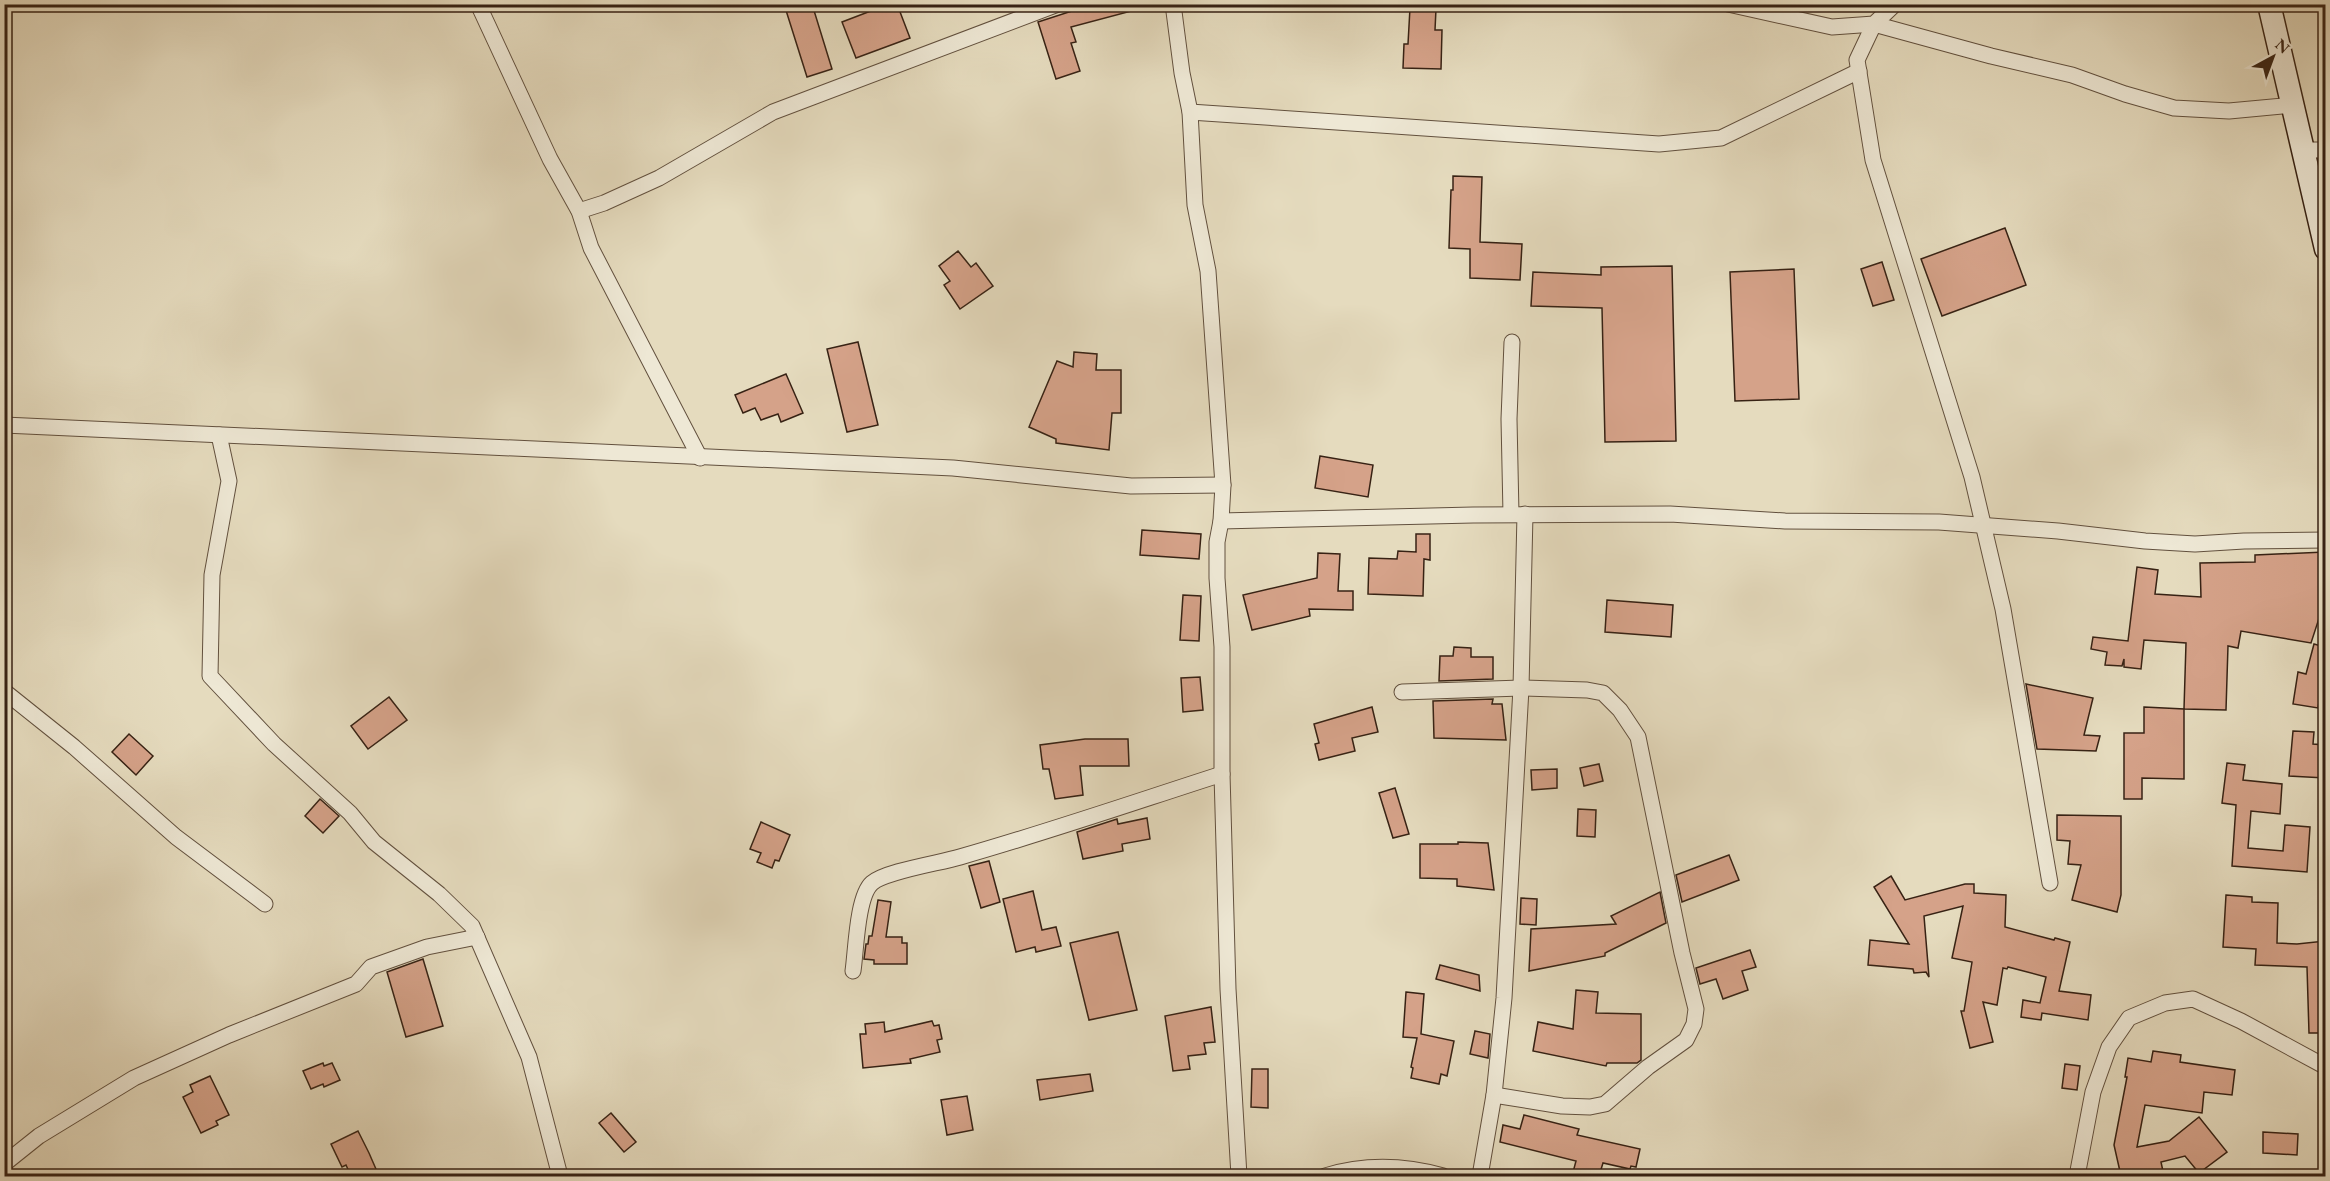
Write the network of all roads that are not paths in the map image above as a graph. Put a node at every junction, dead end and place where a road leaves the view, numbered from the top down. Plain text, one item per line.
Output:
1 (478, 4) edge
2 (1058, 4) edge
3 (1173, 4) edge
4 (1728, 4) edge
5 (1895, 4) edge
6 (2269, 4) edge
7 (1874, 24) junction
8 (1859, 71) junction
9 (2293, 105) junction
10 (1190, 112) junction
11 (2303, 150) junction
12 (2325, 150) edge
13 (579, 211) junction
14 (2325, 249) edge
15 (1512, 342) dead end
16 (4, 425) edge
17 (219, 435) junction
18 (700, 458) junction
19 (1223, 485) junction
20 (1518, 514) junction
21 (1221, 521) junction
22 (1983, 525) junction
23 (2325, 540) edge
24 (1521, 688) junction
25 (4, 691) edge
26 (1402, 692) dead end
27 (1222, 774) junction
28 (2050, 882) dead end
29 (266, 904) dead end
30 (477, 937) junction
31 (853, 971) dead end
32 (2325, 1067) edge
33 (1494, 1095) junction
34 (4, 1164) edge
35 (1433, 1175) edge
36 (560, 1176) edge
37 (1239, 1176) edge
38 (1325, 1176) edge
39 (1480, 1176) edge
40 (2077, 1176) edge

1 - 13 street
2 - 13 street
3 - 10 street
4 - 7 street
5 - 7 street
6 - 9 main road
7 - 8 street
7 - 9 street
8 - 10 street
8 - 22 street
9 - 11 main road
10 - 19 street
11 - 12 street
11 - 14 main road
13 - 18 street
15 - 20 street
16 - 17 street
17 - 18 street
17 - 30 street
18 - 19 street
19 - 21 street
20 - 21 street
20 - 22 street
20 - 24 street
21 - 27 street
22 - 23 street
22 - 28 street
24 - 26 street
24 - 33 street
24 - 33 street
25 - 29 street
27 - 31 street
27 - 37 street
30 - 34 street
30 - 36 street
32 - 40 street
33 - 39 street
35 - 38 street

